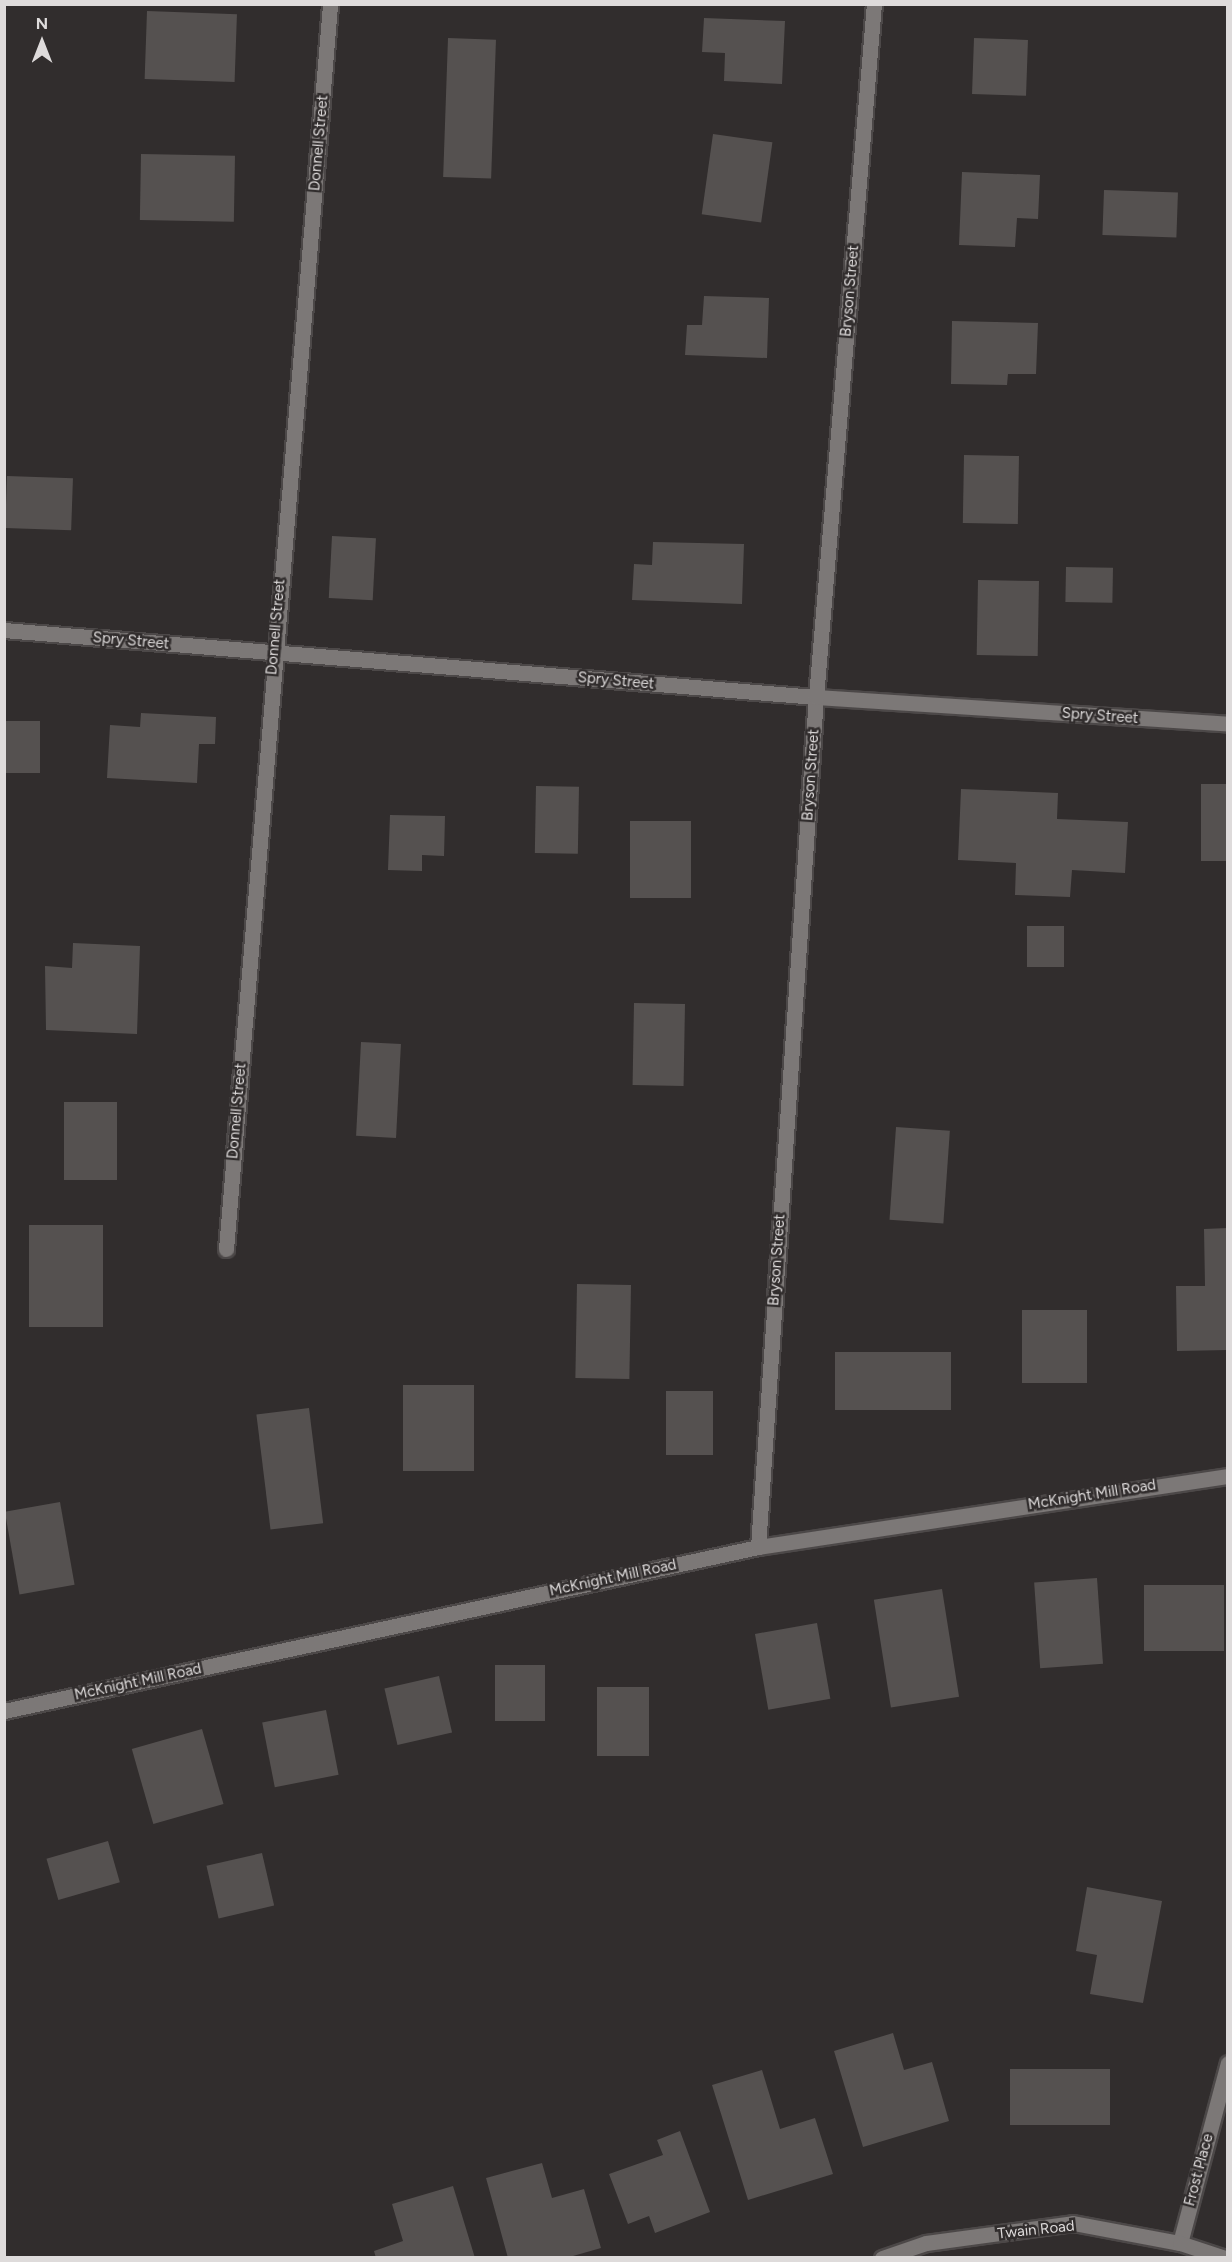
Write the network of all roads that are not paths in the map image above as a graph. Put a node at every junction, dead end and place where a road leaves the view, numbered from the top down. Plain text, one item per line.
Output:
1 (330, 4) edge
2 (874, 4) edge
3 (4, 630) edge
4 (274, 653) junction
5 (816, 697) junction
6 (1227, 724) edge
7 (226, 1250) dead end
8 (1227, 1476) edge
9 (758, 1547) junction
10 (4, 1711) edge
11 (1227, 2063) edge
12 (1180, 2243) junction
13 (882, 2258) edge
14 (1226, 2258) edge

1 - 4 street, Donnell Street
2 - 5 street, Bryson Street
3 - 4 street, Spry Street
4 - 5 street, Spry Street
4 - 7 street, Donnell Street
5 - 6 street, Spry Street
5 - 9 street, Bryson Street
8 - 9 street, McKnight Mill Road
9 - 10 street, McKnight Mill Road
11 - 12 street, Frost Place
12 - 13 street, Twain Road
12 - 14 street, Twain Road

